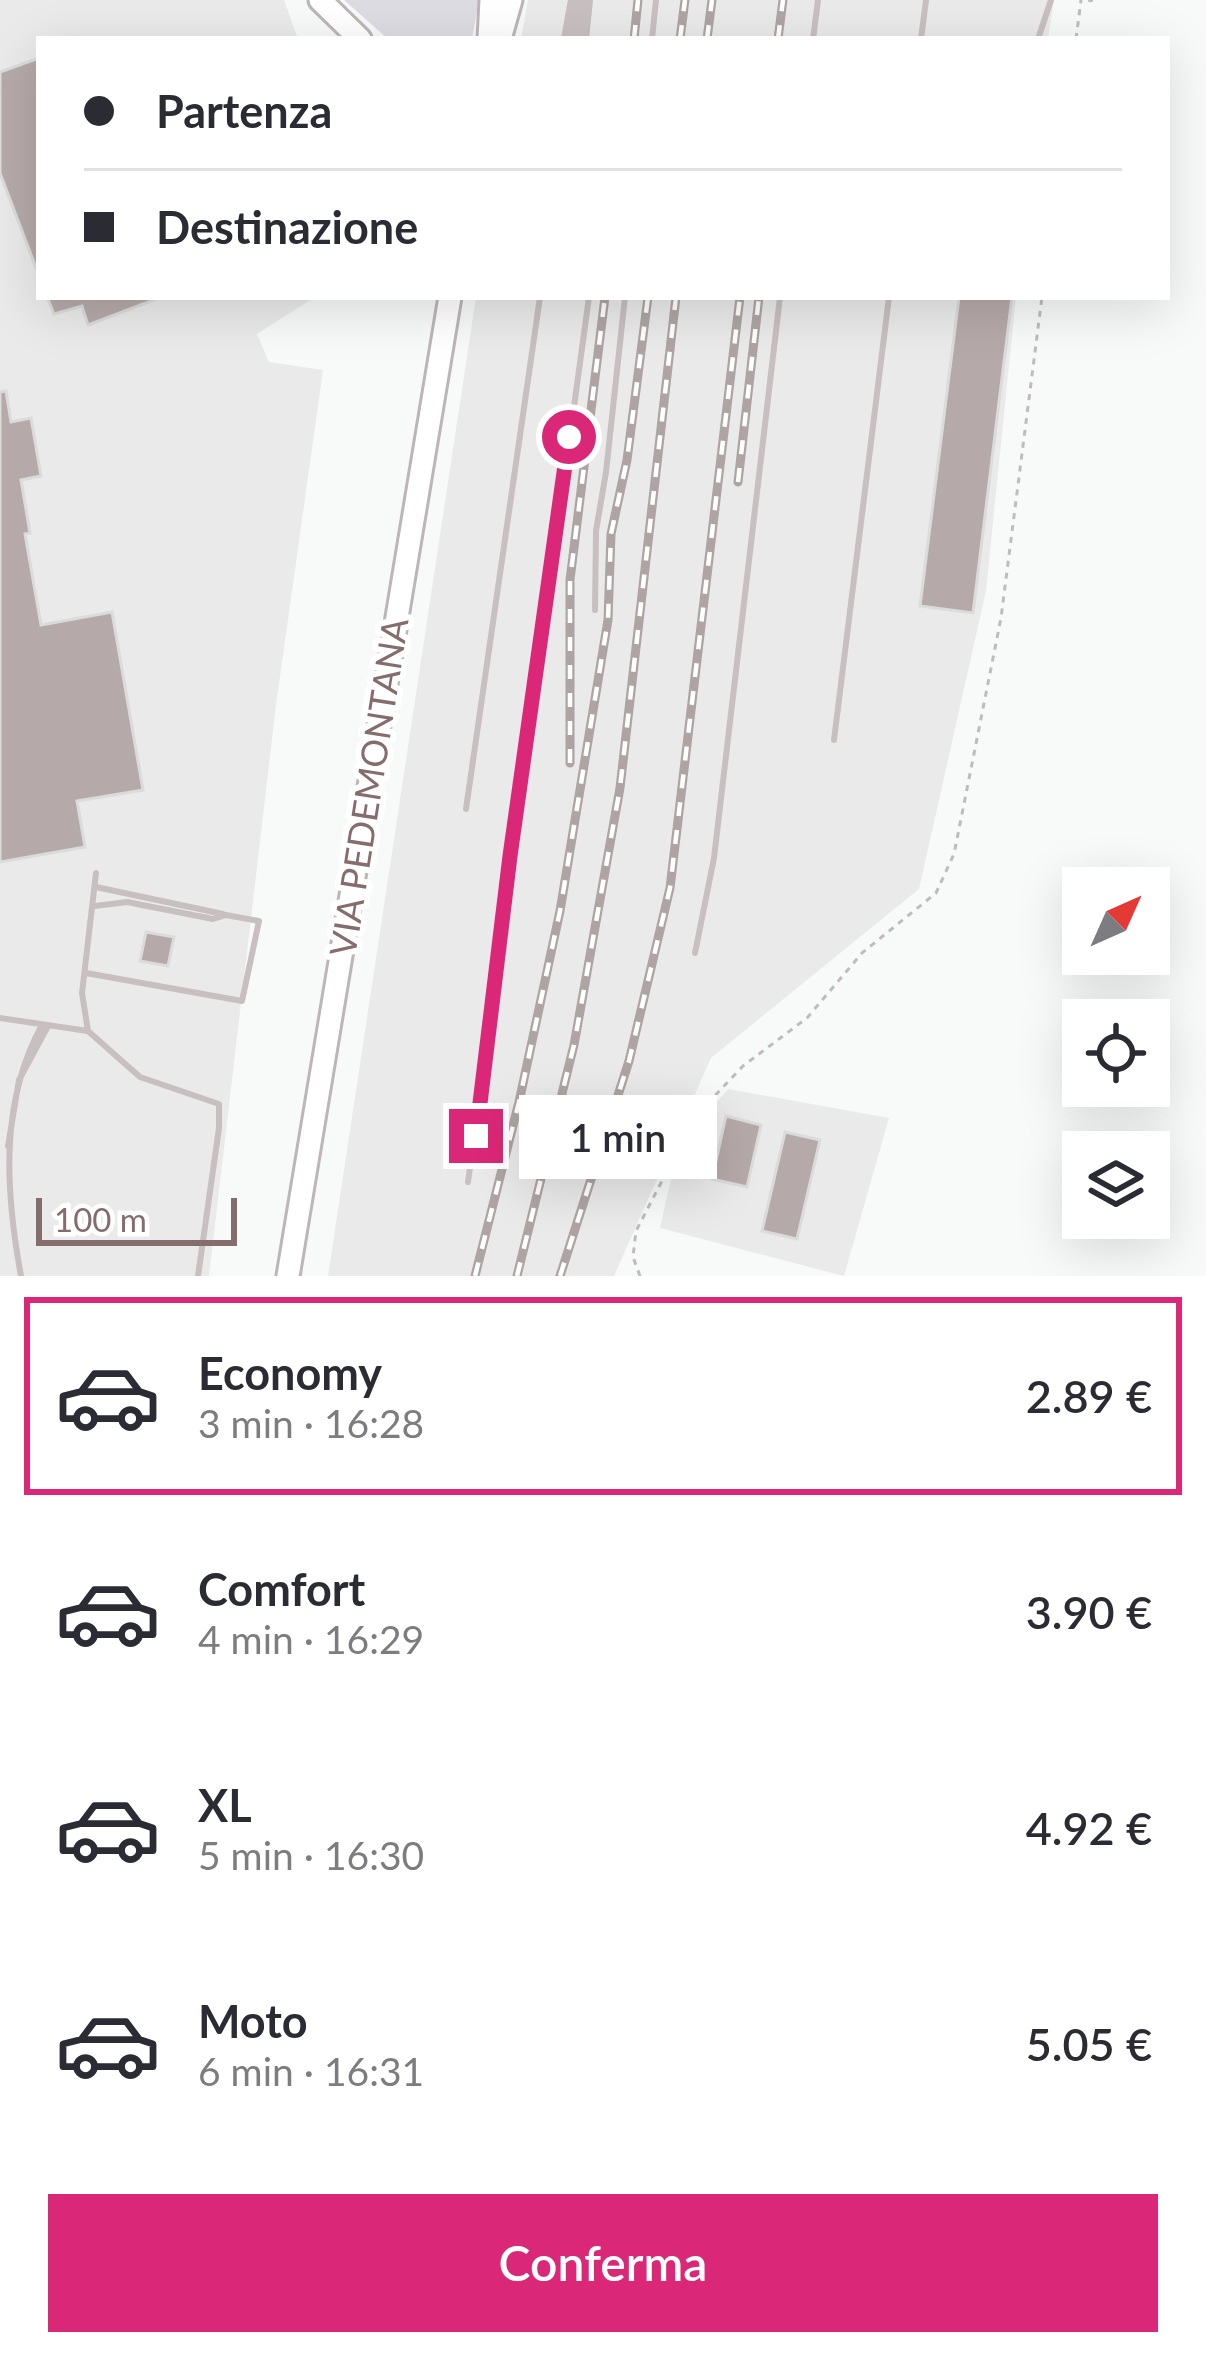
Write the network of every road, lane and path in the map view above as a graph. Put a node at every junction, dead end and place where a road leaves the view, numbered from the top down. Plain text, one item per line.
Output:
1 (320, 0) edge
2 (495, 0) edge
3 (512, 0) edge
4 (574, 0) edge
5 (586, 0) edge
6 (656, 0) edge
7 (818, 0) edge
8 (926, 0) edge
9 (1052, 0) edge
10 (1081, 0) edge
11 (357, 36) edge
12 (494, 36) edge
13 (495, 36) edge
14 (568, 36) edge
15 (582, 36) edge
16 (652, 36) edge
17 (813, 36) edge
18 (921, 36) edge
19 (1039, 36) edge
20 (1076, 36) edge
21 (450, 300) edge
22 (540, 300) edge
23 (589, 300) edge
24 (625, 300) edge
25 (780, 300) edge
26 (889, 300) edge
27 (1042, 300) edge
28 (595, 610) dead end
29 (834, 740) dead end
30 (466, 808) dead end
31 (96, 872) dead end
32 (96, 887) junction
33 (95, 906) junction
34 (226, 915) junction
35 (695, 953) dead end
36 (86, 973) junction
37 (1, 1020) edge
38 (45, 1025) junction
39 (88, 1031) junction
40 (468, 1182) dead end
41 (21, 1276) edge
42 (198, 1276) edge
43 (288, 1276) edge
44 (640, 1276) edge

1 - 11 main road
2 - 12 main road
3 - 13 main road
4 - 14 street
5 - 15 street
6 - 16 lane
7 - 17 lane
8 - 18 lane
9 - 19 lane
10 - 20 path
21 - 43 main road, VIA PEDEMONTANA
22 - 30 lane
23 - 40 lane
24 - 28 lane
25 - 35 lane
26 - 29 lane
27 - 44 path
31 - 32 lane
32 - 33 lane
32 - 34 lane
33 - 34 lane
33 - 36 lane
34 - 36 lane
36 - 39 lane
37 - 38 lane
38 - 39 lane
38 - 41 lane
39 - 42 lane

